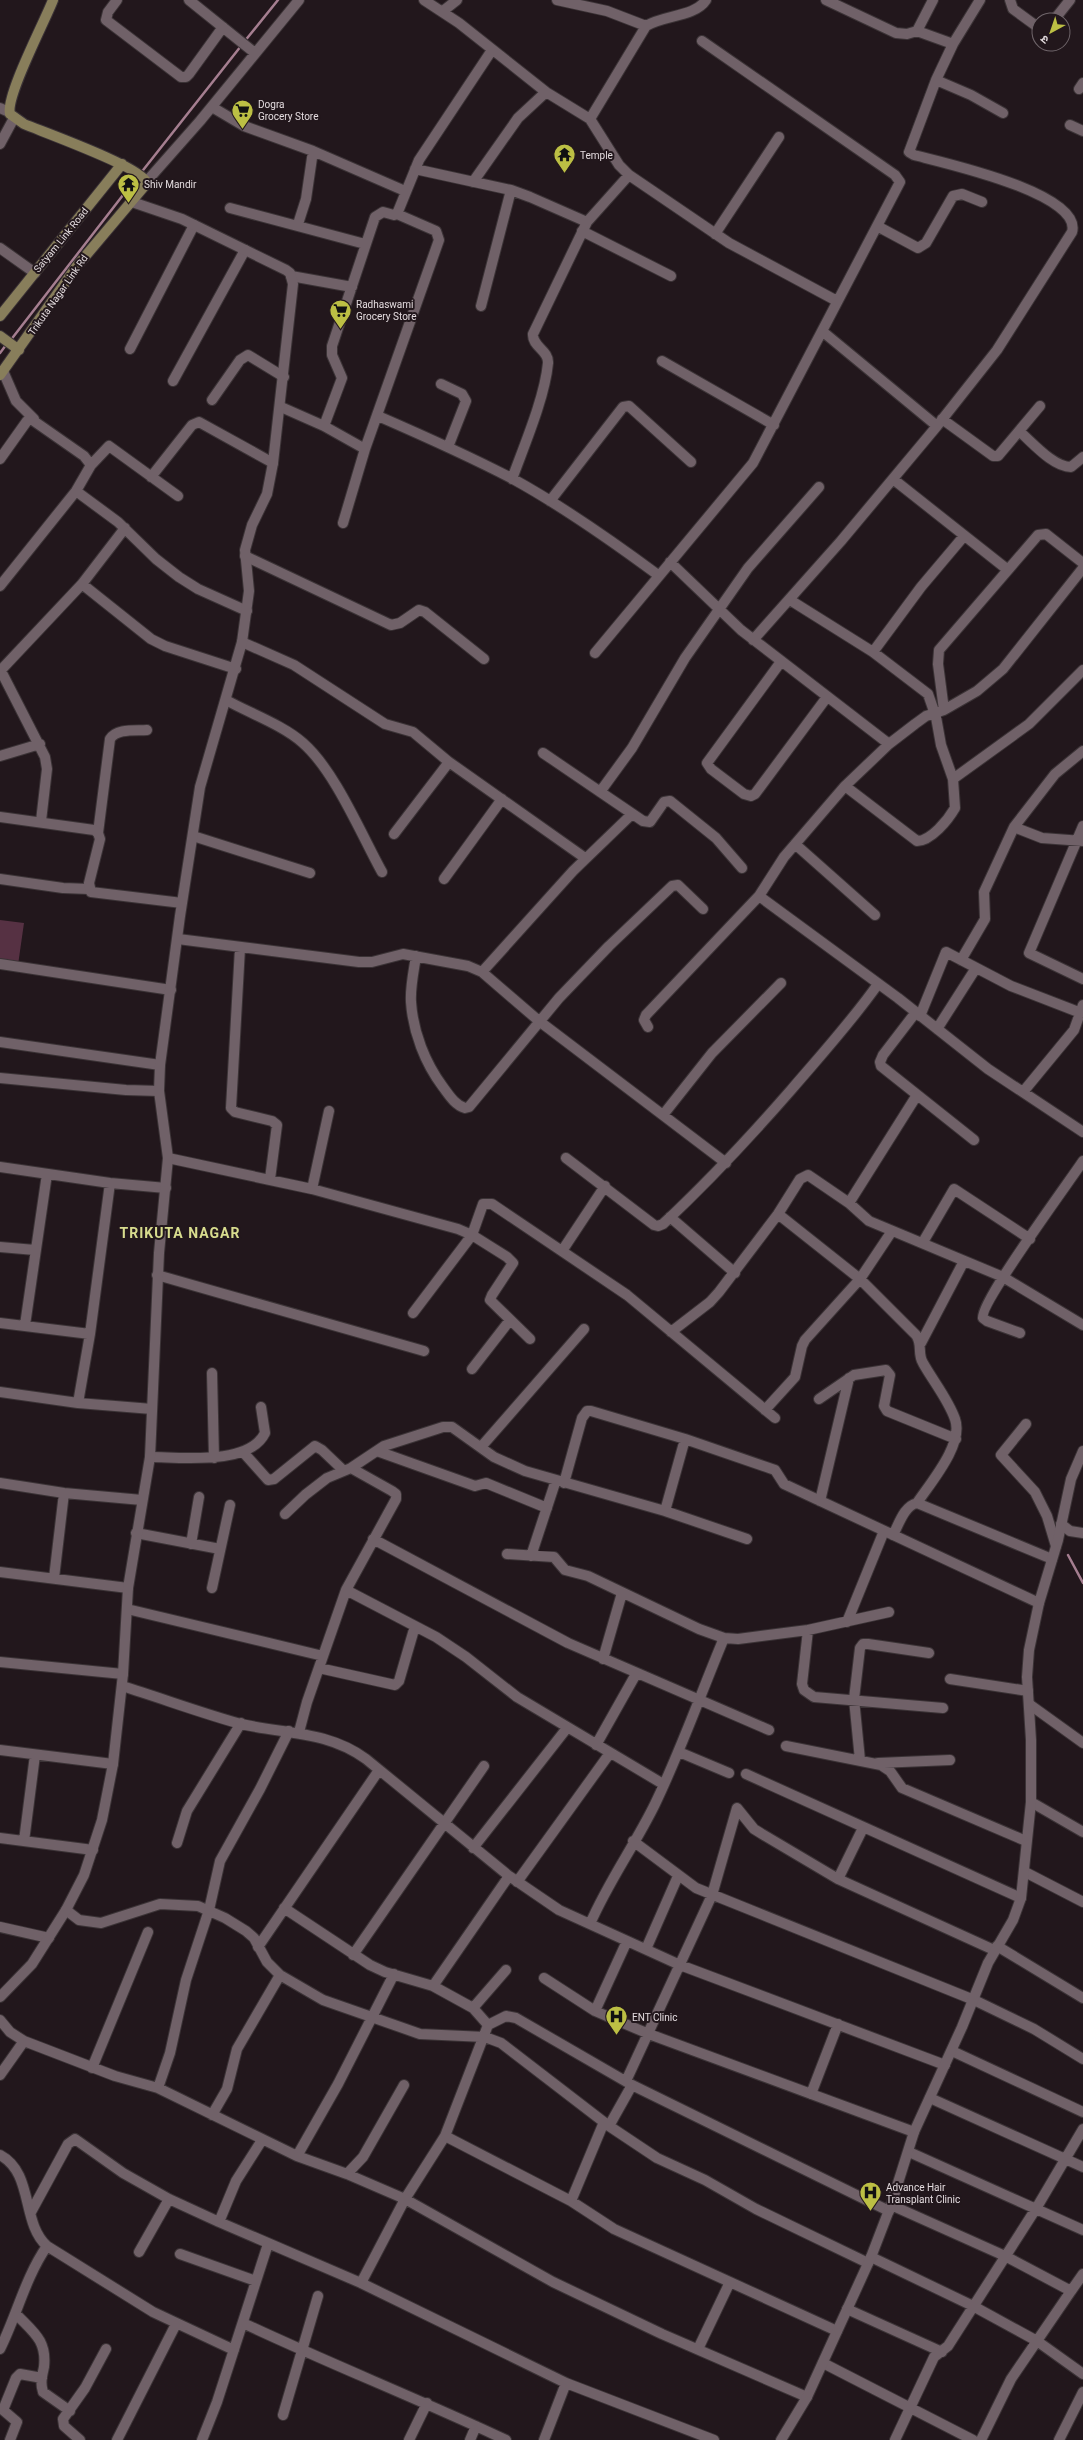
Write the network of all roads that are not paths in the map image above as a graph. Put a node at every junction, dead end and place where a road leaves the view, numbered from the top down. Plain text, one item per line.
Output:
1 (53, 0) edge
2 (117, 0) edge
3 (189, 0) edge
4 (299, 0) edge
5 (457, 0) edge
6 (557, 0) edge
7 (706, 0) edge
8 (826, 0) edge
9 (933, 0) edge
10 (980, 0) edge
11 (1010, 0) edge
12 (1070, 0) edge
13 (427, 1) edge
14 (443, 11) junction
15 (1060, 12) edge
16 (1031, 22) edge
17 (646, 26) junction
18 (223, 27) junction
19 (917, 31) junction
20 (702, 41) dead end
21 (953, 44) junction
22 (247, 46) junction
23 (492, 50) junction
24 (936, 80) junction
25 (546, 92) junction
26 (212, 107) junction
27 (8, 112) edge
28 (1003, 113) dead end
29 (590, 119) junction
30 (1070, 125) dead end
31 (1083, 132) edge
32 (779, 137) dead end
33 (0, 144) edge
34 (313, 151) junction
35 (126, 166) junction
36 (415, 169) junction
37 (629, 175) junction
38 (145, 179) junction
39 (473, 182) junction
40 (511, 190) junction
41 (405, 191) junction
42 (132, 202) junction
43 (982, 202) dead end
44 (230, 208) dead end
45 (397, 214) junction
46 (298, 224) junction
47 (194, 225) junction
48 (584, 226) junction
49 (877, 226) junction
50 (715, 234) junction
51 (365, 244) junction
52 (0, 248) edge
53 (245, 250) junction
54 (35, 273) junction
55 (291, 276) junction
56 (671, 276) dead end
57 (352, 287) junction
58 (837, 302) junction
59 (481, 306) dead end
60 (0, 316) edge
61 (822, 331) junction
62 (0, 336) edge
63 (15, 347) junction
64 (130, 349) dead end
65 (662, 361) dead end
66 (2, 373) edge
67 (284, 377) junction
68 (173, 381) dead end
69 (441, 384) dead end
70 (212, 400) dead end
71 (1040, 406) dead end
72 (280, 407) junction
73 (378, 416) junction
74 (34, 419) junction
75 (940, 422) junction
76 (774, 425) junction
77 (324, 426) junction
78 (1019, 431) junction
79 (448, 447) junction
80 (366, 449) junction
81 (1083, 457) edge
82 (0, 459) edge
83 (691, 462) dead end
84 (273, 463) junction
85 (91, 465) junction
86 (151, 477) junction
87 (512, 479) junction
88 (892, 479) junction
89 (819, 487) dead end
90 (76, 491) junction
91 (178, 496) dead end
92 (550, 501) junction
93 (343, 523) dead end
94 (125, 528) junction
95 (964, 536) junction
96 (245, 556) junction
97 (670, 562) junction
98 (1083, 563) edge
99 (1083, 568) edge
100 (1008, 570) junction
101 (658, 575) junction
102 (1, 584) edge
103 (82, 584) junction
104 (790, 600) junction
105 (247, 611) junction
106 (719, 611) junction
107 (753, 640) junction
108 (242, 642) junction
109 (873, 652) junction
110 (595, 653) dead end
111 (484, 659) dead end
112 (780, 663) junction
113 (0, 669) edge
114 (236, 669) junction
115 (1083, 670) edge
116 (827, 697) junction
117 (226, 700) junction
118 (939, 711) junction
119 (147, 730) dead end
120 (40, 744) junction
121 (889, 744) junction
122 (1083, 751) edge
123 (542, 753) dead end
124 (0, 756) edge
125 (449, 762) junction
126 (953, 778) junction
127 (845, 786) junction
128 (600, 792) junction
129 (502, 799) junction
130 (632, 814) junction
131 (0, 818) edge
132 (41, 822) junction
133 (1083, 826) edge
134 (1014, 827) junction
135 (98, 833) junction
136 (394, 834) dead end
137 (193, 836) junction
138 (1079, 840) edge
139 (795, 844) junction
140 (585, 858) junction
141 (742, 868) dead end
142 (382, 872) dead end
143 (310, 873) dead end
144 (0, 879) edge
145 (444, 879) dead end
146 (89, 889) junction
147 (759, 896) junction
148 (182, 904) junction
149 (703, 909) dead end
150 (875, 916) dead end
151 (178, 939) junction
152 (240, 948) junction
153 (416, 956) junction
154 (961, 960) junction
155 (0, 964) edge
156 (976, 968) junction
157 (482, 972) junction
158 (1083, 979) edge
159 (780, 983) dead end
160 (878, 984) junction
161 (171, 990) junction
162 (1082, 1009) edge
163 (918, 1014) junction
164 (539, 1021) junction
165 (648, 1027) dead end
166 (937, 1029) junction
167 (0, 1042) edge
168 (160, 1065) junction
169 (0, 1078) edge
170 (158, 1090) junction
171 (1023, 1092) junction
172 (917, 1095) junction
173 (328, 1111) dead end
174 (663, 1115) junction
175 (1083, 1132) edge
176 (974, 1140) dead end
177 (168, 1158) junction
178 (566, 1158) dead end
179 (1083, 1161) edge
180 (726, 1163) junction
181 (0, 1167) edge
182 (47, 1174) junction
183 (270, 1179) junction
184 (110, 1184) junction
185 (605, 1186) junction
186 (166, 1188) junction
187 (312, 1189) junction
188 (849, 1204) junction
189 (778, 1214) junction
190 (670, 1217) junction
191 (892, 1231) junction
192 (472, 1235) junction
193 (1030, 1240) junction
194 (923, 1242) junction
195 (0, 1247) edge
196 (35, 1250) junction
197 (562, 1251) junction
198 (964, 1261) junction
199 (734, 1273) junction
200 (158, 1275) junction
201 (1003, 1276) junction
202 (860, 1279) junction
203 (413, 1313) dead end
204 (510, 1320) junction
205 (0, 1323) edge
206 (26, 1325) junction
207 (1083, 1325) edge
208 (584, 1329) dead end
209 (671, 1332) junction
210 (1020, 1333) dead end
211 (90, 1334) junction
212 (530, 1339) dead end
213 (921, 1343) junction
214 (424, 1351) dead end
215 (472, 1369) dead end
216 (212, 1373) dead end
217 (849, 1378) junction
218 (0, 1392) edge
219 (819, 1399) dead end
220 (78, 1403) junction
221 (261, 1407) dead end
222 (152, 1409) junction
223 (765, 1410) junction
224 (775, 1418) dead end
225 (1026, 1424) dead end
226 (685, 1439) junction
227 (956, 1439) junction
228 (481, 1447) junction
229 (377, 1451) junction
230 (1083, 1451) edge
231 (243, 1452) junction
232 (150, 1457) junction
233 (214, 1458) junction
234 (347, 1469) junction
235 (560, 1482) junction
236 (0, 1483) edge
237 (64, 1493) junction
238 (199, 1497) dead end
239 (142, 1500) junction
240 (820, 1501) junction
241 (917, 1503) junction
242 (230, 1505) dead end
243 (548, 1508) junction
244 (665, 1512) junction
245 (285, 1514) dead end
246 (136, 1533) junction
247 (888, 1533) junction
248 (1059, 1535) junction
249 (1082, 1536) edge
250 (373, 1539) junction
251 (748, 1539) dead end
252 (191, 1544) junction
253 (220, 1549) junction
254 (507, 1554) dead end
255 (531, 1556) junction
256 (1052, 1559) junction
257 (0, 1572) edge
258 (54, 1578) junction
259 (128, 1588) junction
260 (212, 1588) dead end
261 (346, 1590) junction
262 (622, 1593) junction
263 (1039, 1603) junction
264 (127, 1609) junction
265 (889, 1612) dead end
266 (847, 1622) junction
267 (415, 1626) junction
268 (808, 1630) junction
269 (724, 1638) junction
270 (929, 1653) dead end
271 (323, 1656) junction
272 (603, 1659) junction
273 (0, 1662) edge
274 (319, 1668) junction
275 (123, 1674) junction
276 (636, 1674) junction
277 (950, 1679) dead end
278 (122, 1686) junction
279 (1028, 1691) junction
280 (854, 1699) junction
281 (698, 1701) junction
282 (1030, 1704) junction
283 (943, 1708) dead end
284 (241, 1723) junction
285 (566, 1728) junction
286 (769, 1730) dead end
287 (294, 1732) junction
288 (1083, 1743) edge
289 (596, 1745) junction
290 (786, 1746) dead end
291 (0, 1750) edge
292 (679, 1752) junction
293 (610, 1753) junction
294 (35, 1755) junction
295 (860, 1760) junction
296 (950, 1760) dead end
297 (874, 1763) junction
298 (113, 1764) junction
299 (484, 1766) dead end
300 (379, 1770) junction
301 (729, 1774) dead end
302 (746, 1774) dead end
303 (663, 1784) junction
304 (1031, 1802) junction
305 (444, 1824) junction
306 (863, 1828) junction
307 (1083, 1832) edge
308 (0, 1838) edge
309 (24, 1841) junction
310 (633, 1841) junction
311 (1026, 1841) junction
312 (177, 1843) dead end
313 (473, 1848) junction
314 (93, 1850) junction
315 (1025, 1872) junction
316 (678, 1876) junction
317 (513, 1879) junction
318 (838, 1879) junction
319 (712, 1895) junction
320 (1021, 1898) junction
321 (1083, 1902) edge
322 (284, 1908) junction
323 (66, 1910) junction
324 (209, 1910) junction
325 (590, 1924) junction
326 (0, 1927) edge
327 (148, 1932) dead end
328 (49, 1938) junction
329 (627, 1941) junction
330 (258, 1947) junction
331 (996, 1948) junction
332 (646, 1950) junction
333 (353, 1955) junction
334 (680, 1965) junction
335 (506, 1970) dead end
336 (394, 1974) junction
337 (280, 1975) junction
338 (544, 1978) dead end
339 (433, 1986) junction
340 (0, 1997) edge
341 (1083, 1998) edge
342 (974, 2000) junction
343 (473, 2008) junction
344 (595, 2011) junction
345 (373, 2017) junction
346 (0, 2020) edge
347 (838, 2024) junction
348 (488, 2025) junction
349 (649, 2034) junction
350 (485, 2037) junction
351 (24, 2041) junction
352 (952, 2051) junction
353 (1083, 2059) edge
354 (945, 2065) junction
355 (92, 2068) junction
356 (0, 2075) edge
357 (629, 2083) junction
358 (404, 2085) dead end
359 (158, 2088) junction
360 (811, 2094) junction
361 (930, 2098) junction
362 (1083, 2112) edge
363 (212, 2115) junction
364 (607, 2124) junction
365 (1083, 2129) edge
366 (914, 2132) junction
367 (445, 2136) junction
368 (262, 2140) junction
369 (909, 2152) junction
370 (0, 2155) edge
371 (297, 2156) junction
372 (1067, 2159) junction
373 (1083, 2167) edge
374 (346, 2174) junction
375 (169, 2198) junction
376 (405, 2199) junction
377 (571, 2201) junction
378 (1037, 2207) junction
379 (890, 2208) junction
380 (31, 2212) junction
381 (219, 2222) junction
382 (1083, 2230) edge
383 (268, 2244) junction
384 (47, 2246) junction
385 (139, 2252) dead end
386 (180, 2254) dead end
387 (1005, 2256) junction
388 (869, 2260) junction
389 (1083, 2274) edge
390 (256, 2281) junction
391 (361, 2282) junction
392 (730, 2282) junction
393 (1071, 2291) junction
394 (318, 2296) dead end
395 (973, 2306) junction
396 (847, 2309) junction
397 (14, 2319) junction
398 (243, 2323) junction
399 (176, 2324) junction
400 (837, 2331) junction
401 (1037, 2340) junction
402 (0, 2349) edge
403 (106, 2349) dead end
404 (698, 2349) junction
405 (234, 2350) junction
406 (302, 2350) junction
407 (942, 2352) junction
408 (823, 2363) junction
409 (1083, 2374) edge
410 (42, 2378) junction
411 (566, 2383) junction
412 (1083, 2392) edge
413 (807, 2397) junction
414 (427, 2403) junction
415 (910, 2409) junction
416 (70, 2411) junction
417 (283, 2415) dead end
418 (476, 2426) junction
419 (10, 2440) edge
420 (80, 2440) edge
421 (117, 2440) edge
422 (202, 2440) edge
423 (408, 2440) edge
424 (470, 2440) edge
425 (506, 2440) edge
426 (544, 2440) edge
427 (714, 2440) edge
428 (781, 2440) edge
429 (895, 2440) edge
430 (973, 2440) edge
431 (981, 2440) edge
432 (1059, 2440) edge

1 - 27 main road
2 - 18 street
3 - 18 street
4 - 22 street
5 - 14 street
6 - 17 street
7 - 17 street
8 - 19 street
9 - 19 street
10 - 21 street
11 - 16 street
12 - 15 street
13 - 14 street
14 - 23 street
17 - 29 street
18 - 22 street
19 - 21 street
20 - 49 street
21 - 24 street
22 - 26 street
23 - 25 street
23 - 36 street
24 - 28 street
24 - 75 street
25 - 29 street
25 - 39 street
26 - 34 street
26 - 38 street
27 - 33 street
27 - 35 main road
29 - 37 street
30 - 31 street
32 - 50 street
34 - 41 street
34 - 46 street
35 - 38 main road
35 - 54 main road, Satyam Link Road
36 - 39 street
36 - 41 street
37 - 48 street
37 - 50 street
38 - 42 main road, Trikuta Nagar Link Rd
39 - 40 street
40 - 48 street
40 - 59 street
41 - 45 street
42 - 47 street
42 - 63 main road, Trikuta Nagar Link Rd
43 - 49 street
44 - 46 street
45 - 51 street
45 - 73 street
46 - 51 street
47 - 53 street
47 - 64 street
48 - 56 street
48 - 87 street
49 - 58 street
50 - 58 street
51 - 57 street
52 - 54 street
53 - 55 street
53 - 68 street
54 - 60 main road, Satyam Link Road
55 - 57 street
55 - 67 street
57 - 77 street
58 - 61 street
61 - 75 street
61 - 76 street
62 - 63 main road
63 - 66 main road, Trikuta Nagar Link Rd
65 - 76 street
66 - 74 street
67 - 70 street
67 - 72 street
69 - 79 street
71 - 78 street
72 - 77 street
72 - 84 street
73 - 79 street
73 - 80 street
74 - 82 street
74 - 85 street
75 - 78 street
75 - 88 street
76 - 97 street
77 - 80 street
78 - 81 street
79 - 87 street
80 - 93 street
83 - 92 street
84 - 86 street
84 - 96 street
85 - 86 street
85 - 90 street
86 - 91 street
87 - 92 street
88 - 95 street
88 - 104 street
89 - 106 street
90 - 94 street
90 - 102 street
92 - 101 street
94 - 103 street
94 - 105 street
95 - 100 street
95 - 109 street
96 - 105 street
96 - 111 street
97 - 101 street
97 - 106 street
98 - 100 street
99 - 118 street
100 - 118 street
101 - 110 street
103 - 113 street
103 - 114 street
104 - 107 street
104 - 109 street
105 - 108 street
106 - 107 street
106 - 128 street
107 - 112 street
108 - 114 street
108 - 125 street
109 - 118 street
112 - 116 street
112 - 116 street
113 - 120 street
114 - 117 street
115 - 126 street
116 - 121 street
117 - 137 street
117 - 142 street
118 - 121 street
118 - 126 street
119 - 135 street
120 - 124 street
120 - 132 street
121 - 127 street
122 - 134 street
123 - 128 street
125 - 129 street
125 - 136 street
126 - 127 street
127 - 139 street
128 - 130 street
129 - 140 street
129 - 145 street
130 - 140 street
130 - 141 street
131 - 132 street
132 - 135 street
133 - 138 street
134 - 138 street
134 - 154 street
135 - 146 street
137 - 143 street
137 - 148 street
138 - 158 street
139 - 147 street
139 - 150 street
140 - 157 street
144 - 146 street
146 - 148 street
147 - 160 street
147 - 165 street
148 - 151 street
149 - 164 street
151 - 152 street
151 - 161 street
152 - 153 street
152 - 183 street
153 - 157 street
153 - 164 street
154 - 156 street
154 - 163 street
155 - 161 street
156 - 162 street
156 - 166 street
157 - 164 street
159 - 174 street
160 - 163 street
160 - 180 street
161 - 168 street
162 - 171 street
163 - 166 street
163 - 172 street
164 - 174 street
166 - 171 street
167 - 168 street
168 - 170 street
169 - 170 street
170 - 177 street
171 - 175 street
172 - 176 street
172 - 188 street
173 - 187 street
174 - 180 street
177 - 183 street
177 - 186 street
178 - 185 street
179 - 193 street
180 - 190 street
181 - 182 street
182 - 184 street
182 - 196 street
183 - 187 street
184 - 186 street
184 - 211 street
185 - 190 street
185 - 197 street
186 - 200 street
187 - 192 street
188 - 189 street
188 - 191 street
189 - 199 street
189 - 202 street
190 - 199 street
191 - 194 street
191 - 202 street
192 - 197 street
192 - 203 street
192 - 204 street
193 - 194 street
193 - 201 street
194 - 198 street
195 - 196 street
196 - 206 street
197 - 209 street
198 - 201 street
198 - 213 street
199 - 209 street
200 - 214 street
200 - 222 street
201 - 207 street
201 - 210 street
202 - 213 street
202 - 223 street
204 - 212 street
204 - 215 street
205 - 206 street
206 - 211 street
208 - 228 street
209 - 223 street
211 - 220 street
213 - 227 street
216 - 233 street
217 - 219 street
217 - 227 street
217 - 240 street
218 - 220 street
220 - 222 street
221 - 231 street
222 - 232 street
223 - 224 street
225 - 248 street
226 - 235 street
226 - 240 street
226 - 244 street
227 - 241 street
228 - 229 street
228 - 235 street
229 - 234 street
229 - 243 street
230 - 248 street
231 - 233 street
231 - 234 street
232 - 233 street
232 - 239 street
234 - 245 street
234 - 250 street
235 - 243 street
235 - 244 street
236 - 237 street
237 - 239 street
237 - 258 street
238 - 252 street
239 - 246 street
240 - 247 street
241 - 247 street
241 - 256 street
242 - 253 street
243 - 255 street
244 - 251 street
246 - 252 street
246 - 259 street
247 - 263 street
247 - 266 street
248 - 249 street
248 - 256 street
250 - 261 street
250 - 272 street
252 - 253 street
253 - 260 street
254 - 255 street
255 - 262 street
256 - 263 street
257 - 258 street
258 - 259 street
259 - 264 street
261 - 267 street
261 - 271 street
262 - 269 street
262 - 272 street
263 - 279 street
264 - 271 street
264 - 275 street
265 - 266 street
266 - 268 street
267 - 274 street
267 - 285 street
268 - 269 street
268 - 280 street
269 - 281 street
270 - 280 street
271 - 274 street
272 - 276 street
273 - 275 street
274 - 287 street
275 - 278 street
276 - 281 street
276 - 289 street
277 - 279 street
278 - 284 street
278 - 298 street
279 - 282 street
280 - 283 street
280 - 295 street
281 - 286 street
281 - 292 street
282 - 288 street
282 - 304 street
284 - 287 street
284 - 312 street
285 - 289 street
285 - 313 street
287 - 300 street
287 - 324 street
289 - 293 street
290 - 295 street
291 - 294 street
292 - 301 street
292 - 303 street
293 - 303 street
293 - 317 street
294 - 298 street
294 - 309 street
295 - 297 street
296 - 297 street
297 - 311 street
298 - 314 street
299 - 305 street
300 - 305 street
300 - 322 street
302 - 306 street
303 - 310 street
304 - 307 street
304 - 311 street
305 - 313 street
305 - 333 street
306 - 318 street
306 - 320 street
308 - 309 street
309 - 314 street
310 - 316 street
310 - 325 street
311 - 315 street
313 - 317 street
314 - 323 street
315 - 320 street
315 - 321 street
316 - 319 street
316 - 332 street
317 - 325 street
317 - 339 street
318 - 319 street
318 - 331 street
319 - 334 street
319 - 342 street
320 - 331 street
322 - 330 street
322 - 333 street
323 - 324 street
323 - 328 street
324 - 330 street
324 - 359 street
325 - 329 street
326 - 328 street
327 - 355 street
328 - 340 street
329 - 332 street
329 - 344 street
330 - 337 street
331 - 341 street
331 - 342 street
332 - 334 street
333 - 336 street
334 - 347 street
334 - 349 street
335 - 343 street
336 - 339 street
336 - 345 street
337 - 345 street
337 - 363 street
338 - 344 street
339 - 343 street
342 - 352 street
342 - 353 street
343 - 348 street
344 - 349 street
345 - 350 street
345 - 371 street
346 - 351 street
347 - 354 street
347 - 360 street
348 - 350 street
348 - 357 street
349 - 357 street
349 - 360 street
350 - 364 street
350 - 367 street
351 - 355 street
351 - 356 street
352 - 354 street
352 - 362 street
354 - 361 street
355 - 359 street
357 - 364 street
357 - 379 street
358 - 374 street
359 - 363 street
360 - 366 street
361 - 366 street
361 - 372 street
363 - 368 street
364 - 377 street
364 - 388 street
365 - 372 street
366 - 369 street
367 - 376 street
367 - 377 street
368 - 371 street
368 - 381 street
369 - 378 street
369 - 379 street
370 - 380 street
371 - 374 street
372 - 373 street
372 - 378 street
374 - 376 street
375 - 380 street
375 - 381 street
375 - 385 street
376 - 391 street
376 - 404 street
377 - 392 street
378 - 382 street
378 - 387 street
379 - 387 street
379 - 388 street
380 - 384 street
381 - 383 street
383 - 390 street
383 - 391 street
384 - 397 street
384 - 399 street
386 - 390 street
387 - 393 street
387 - 395 street
388 - 395 street
388 - 396 street
389 - 393 street
390 - 398 street
391 - 411 street
392 - 400 street
392 - 404 street
393 - 401 street
394 - 406 street
395 - 401 street
395 - 407 street
396 - 400 street
396 - 407 street
397 - 402 street
397 - 410 street
398 - 405 street
398 - 406 street
399 - 405 street
399 - 421 street
400 - 408 street
401 - 409 street
401 - 431 street
403 - 416 street
404 - 413 street
405 - 422 street
406 - 414 street
406 - 417 street
407 - 415 street
408 - 413 street
408 - 415 street
410 - 416 street
410 - 419 street
411 - 426 street
411 - 427 street
412 - 432 street
413 - 428 street
414 - 418 street
414 - 423 street
415 - 429 street
415 - 430 street
416 - 420 street
418 - 424 street
418 - 425 street

